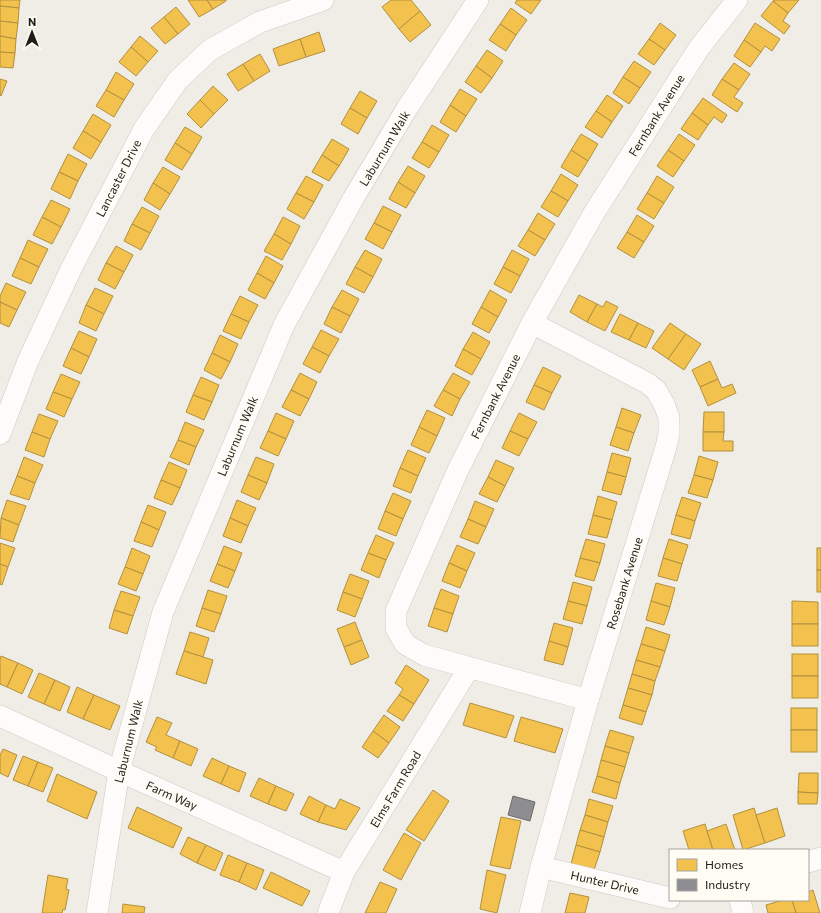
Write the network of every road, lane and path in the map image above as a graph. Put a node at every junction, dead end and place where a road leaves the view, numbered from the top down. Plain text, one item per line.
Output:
1 (323, 0) edge
2 (478, 0) edge
3 (737, 0) edge
4 (532, 323) junction
5 (0, 434) edge
6 (469, 668) junction
7 (588, 700) junction
8 (0, 716) edge
9 (119, 771) junction
10 (821, 858) edge
11 (809, 862) edge
12 (541, 867) junction
13 (344, 872) junction
14 (669, 898) edge
15 (740, 901) edge
16 (97, 913) edge
17 (328, 913) edge
18 (530, 913) edge
19 (743, 913) edge

1 - 5 street, Lancaster Drive
2 - 9 street, Laburnum Walk
3 - 4 street, Fernbank Avenue
4 - 6 street, Fernbank Avenue
4 - 7 street, Rosebank Avenue
6 - 7 street, Fernbank Avenue
6 - 13 street, Elms Farm Road
7 - 12 street, Rosebank Avenue
8 - 9 street, Farm Way
9 - 13 street, Farm Way
9 - 16 street, Laburnum Walk
10 - 11 street
12 - 14 street, Hunter Drive
12 - 18 street, Rosebank Avenue
13 - 17 street, Elms Farm Road
15 - 19 street

